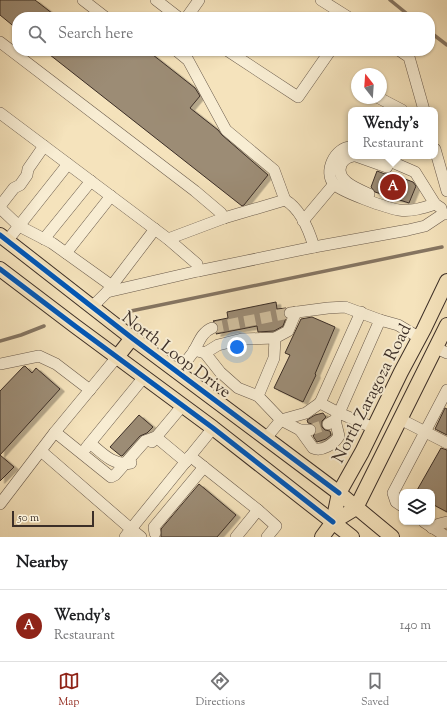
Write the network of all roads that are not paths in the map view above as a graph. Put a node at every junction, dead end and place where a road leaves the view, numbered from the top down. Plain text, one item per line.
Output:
1 (82, 0) edge
2 (156, 0) edge
3 (199, 0) edge
4 (321, 0) edge
5 (98, 12) edge
6 (172, 12) edge
7 (190, 12) edge
8 (340, 12) edge
9 (0, 42) edge
10 (12, 51) edge
11 (18, 56) edge
12 (183, 56) edge
13 (236, 56) edge
14 (327, 56) edge
15 (408, 56) edge
16 (387, 102) edge
17 (396, 107) edge
18 (423, 107) edge
19 (0, 113) edge
20 (44, 146) junction
21 (348, 147) edge
22 (348, 157) edge
23 (368, 159) edge
24 (385, 159) edge
25 (438, 159) edge
26 (68, 164) junction
27 (421, 180) junction
28 (91, 181) junction
29 (334, 184) junction
30 (447, 191) edge
31 (111, 196) junction
32 (5, 199) edge
33 (285, 200) junction
34 (435, 204) junction
35 (399, 210) junction
36 (447, 210) edge
37 (447, 214) edge
38 (224, 218) junction
39 (303, 221) junction
40 (19, 226) junction
41 (155, 229) junction
42 (4, 238) edge
43 (44, 239) junction
44 (168, 239) junction
45 (314, 247) junction
46 (66, 253) junction
47 (0, 269) edge
48 (198, 271) junction
49 (447, 281) edge
50 (110, 289) junction
51 (92, 307) junction
52 (361, 312) junction
53 (380, 320) junction
54 (447, 326) edge
55 (212, 328) tunnel mouth
56 (132, 338) junction
57 (274, 338) junction
58 (420, 338) junction
59 (194, 350) junction
60 (442, 350) edge
61 (205, 353) junction
62 (117, 357) junction
63 (0, 364) edge
64 (178, 372) junction
65 (144, 377) junction
66 (90, 390) junction
67 (447, 390) edge
68 (258, 396) junction
69 (320, 403) junction
70 (183, 405) junction
71 (334, 419) junction
72 (400, 419) junction
73 (281, 420) junction
74 (213, 428) junction
75 (374, 428) junction
76 (55, 432) junction
77 (426, 432) junction
78 (156, 437) junction
79 (266, 438) junction
80 (90, 443) junction
81 (447, 443) edge
82 (41, 451) junction
83 (82, 454) junction
84 (188, 459) junction
85 (124, 464) junction
86 (204, 467) junction
87 (339, 493) junction
88 (0, 504) edge
89 (399, 504) edge
90 (356, 508) junction
91 (258, 510) junction
92 (333, 522) junction
93 (447, 522) edge
94 (435, 524) edge
95 (428, 525) edge
96 (128, 533) edge
97 (154, 533) dead end
98 (140, 537) edge
99 (236, 537) edge
100 (267, 537) edge
101 (322, 537) edge
102 (352, 537) edge
103 (392, 537) edge
104 (447, 537) edge

1 - 5 lane
2 - 6 lane
3 - 7 lane
4 - 8 lane
9 - 10 lane
11 - 38 lane
12 - 33 lane
13 - 14 lane
15 - 18 lane
16 - 17 lane
19 - 20 lane
20 - 26 lane
20 - 32 lane
21 - 29 lane
22 - 35 lane
23 - 27 lane
24 - 27 lane
25 - 30 lane
26 - 28 lane
26 - 40 lane
27 - 34 lane
28 - 31 lane
28 - 43 lane
29 - 35 lane
29 - 39 lane
31 - 41 lane
31 - 46 lane
32 - 40 lane
33 - 38 lane
33 - 39 lane
34 - 35 lane
34 - 36 lane
37 - 45 lane
38 - 44 lane
39 - 45 lane
40 - 42 lane
40 - 43 lane
41 - 44 lane
41 - 50 lane
42 - 51 main road, North Loop Drive
43 - 46 lane
44 - 48 lane
45 - 48 lane
46 - 50 lane
47 - 62 main road
48 - 50 lane
49 - 58 main road, North Zaragoza Road
50 - 51 lane
51 - 56 main road, North Loop Drive
52 - 53 lane
52 - 57 lane
52 - 69 lane
53 - 58 lane
53 - 71 lane
54 - 60 main road
55 - 59 lane
56 - 62 main road
56 - 64 main road, North Loop Drive
57 - 61 lane
57 - 68 lane
58 - 75 main road, North Zaragoza Road
59 - 61 lane
59 - 64 lane
60 - 72 main road
61 - 68 lane
62 - 65 main road
62 - 66 lane
63 - 66 lane
64 - 79 main road, North Loop Drive
65 - 70 main road
65 - 80 lane
66 - 76 lane
67 - 77 lane
68 - 73 lane
69 - 71 lane
69 - 73 lane
70 - 74 main road
70 - 78 lane
71 - 73 lane
71 - 75 lane
72 - 77 lane
72 - 90 main road
73 - 79 lane
74 - 84 lane
74 - 92 main road
75 - 87 main road, North Zaragoza Road
76 - 82 lane
76 - 83 lane
77 - 81 lane
77 - 89 lane
78 - 84 lane
78 - 85 lane
79 - 87 main road, North Loop Drive
80 - 83 lane
80 - 85 lane
82 - 88 lane
82 - 96 lane
83 - 85 lane
84 - 86 lane
84 - 96 lane
86 - 91 lane
86 - 97 lane
87 - 90 main road, North Loop Drive
87 - 92 main road, North Zaragoza Road
90 - 92 main road, North Zaragoza Road
90 - 103 main road, North Loop Drive
91 - 99 lane
91 - 100 lane
92 - 101 main road, North Zaragoza Road
92 - 102 main road
93 - 94 lane
95 - 104 lane
96 - 98 lane

